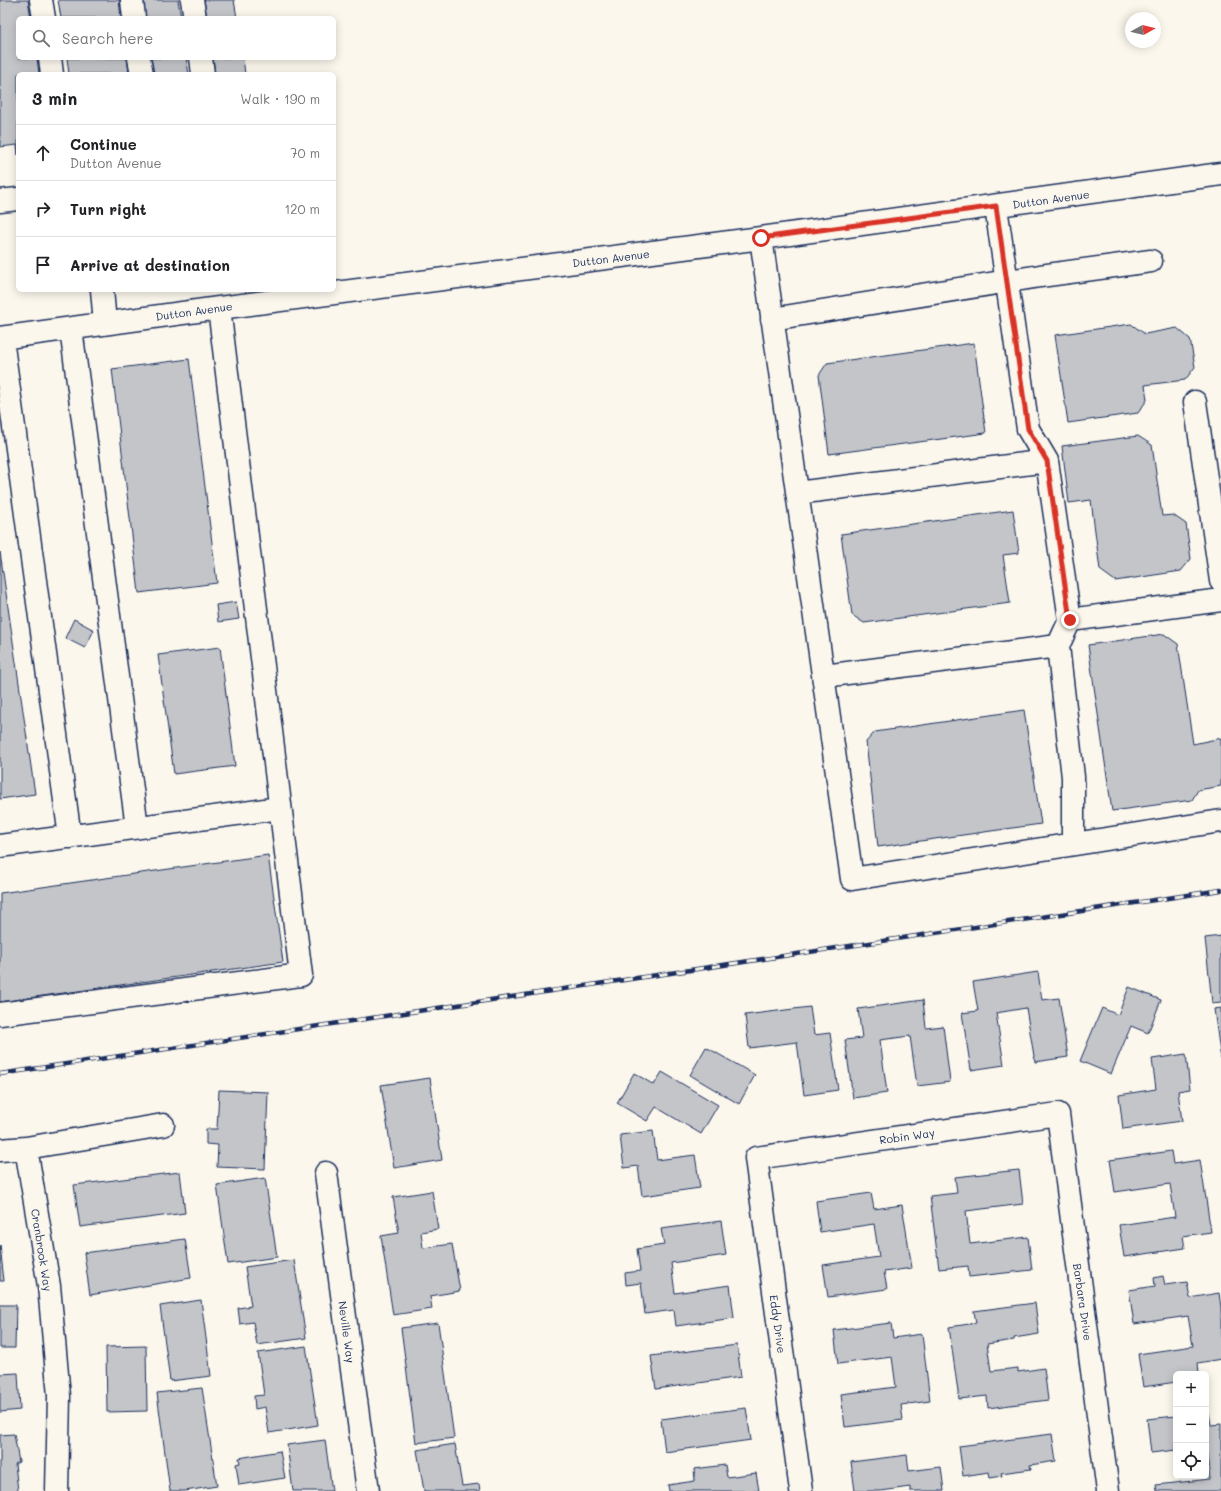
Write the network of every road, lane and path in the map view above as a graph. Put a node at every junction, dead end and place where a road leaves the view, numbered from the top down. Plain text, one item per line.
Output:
1 (41, 0) edge
2 (132, 0) edge
3 (192, 0) edge
4 (44, 16) edge
5 (134, 16) edge
6 (195, 16) edge
7 (50, 60) edge
8 (140, 60) edge
9 (201, 60) edge
10 (52, 72) edge
11 (142, 72) edge
12 (203, 72) edge
13 (1221, 174) edge
14 (16, 199) edge
15 (0, 201) edge
16 (996, 206) junction
17 (761, 238) junction
18 (1151, 261) dead end
19 (1006, 282) junction
20 (102, 292) edge
21 (219, 308) junction
22 (772, 318) junction
23 (105, 323) junction
24 (71, 329) junction
25 (1, 338) edge
26 (1195, 402) dead end
27 (1047, 461) junction
28 (797, 493) junction
29 (1221, 581) edge
30 (1221, 600) edge
31 (1070, 620) junction
32 (1058, 646) junction
33 (824, 676) junction
34 (280, 808) junction
35 (1221, 821) edge
36 (137, 828) junction
37 (70, 837) junction
38 (1074, 844) junction
39 (0, 846) edge
40 (0, 1014) edge
41 (1058, 1114) joint
42 (163, 1125) dead end
43 (26, 1148) junction
44 (0, 1150) edge
45 (756, 1158) joint
46 (326, 1173) dead end
47 (57, 1491) edge
48 (368, 1491) edge
49 (800, 1491) edge
50 (1108, 1491) edge

1 - 4 street
2 - 5 street
3 - 6 street
7 - 10 street
8 - 11 street
9 - 12 street
13 - 16 street, Dutton Avenue
14 - 15 street
16 - 17 street, Dutton Avenue
16 - 19 street
17 - 21 street, Dutton Avenue
17 - 22 street
18 - 19 street
19 - 22 street
19 - 27 street
20 - 23 street
21 - 23 street, Dutton Avenue
21 - 34 street
22 - 28 street
23 - 24 street, Dutton Avenue
24 - 25 street, Dutton Avenue
24 - 36 street
25 - 37 street
26 - 29 street
27 - 28 street
27 - 31 street
28 - 33 street
30 - 31 street
31 - 32 street
32 - 33 street
32 - 38 street
33 - 38 street
34 - 36 street
34 - 40 street
35 - 38 street
36 - 37 street
37 - 39 street
41 - 45 street, Robin Way
41 - 50 street, Barbara Drive
42 - 43 street
43 - 44 street
43 - 47 street, Cranbrook Way
45 - 49 street, Eddy Drive
46 - 48 street, Neville Way

